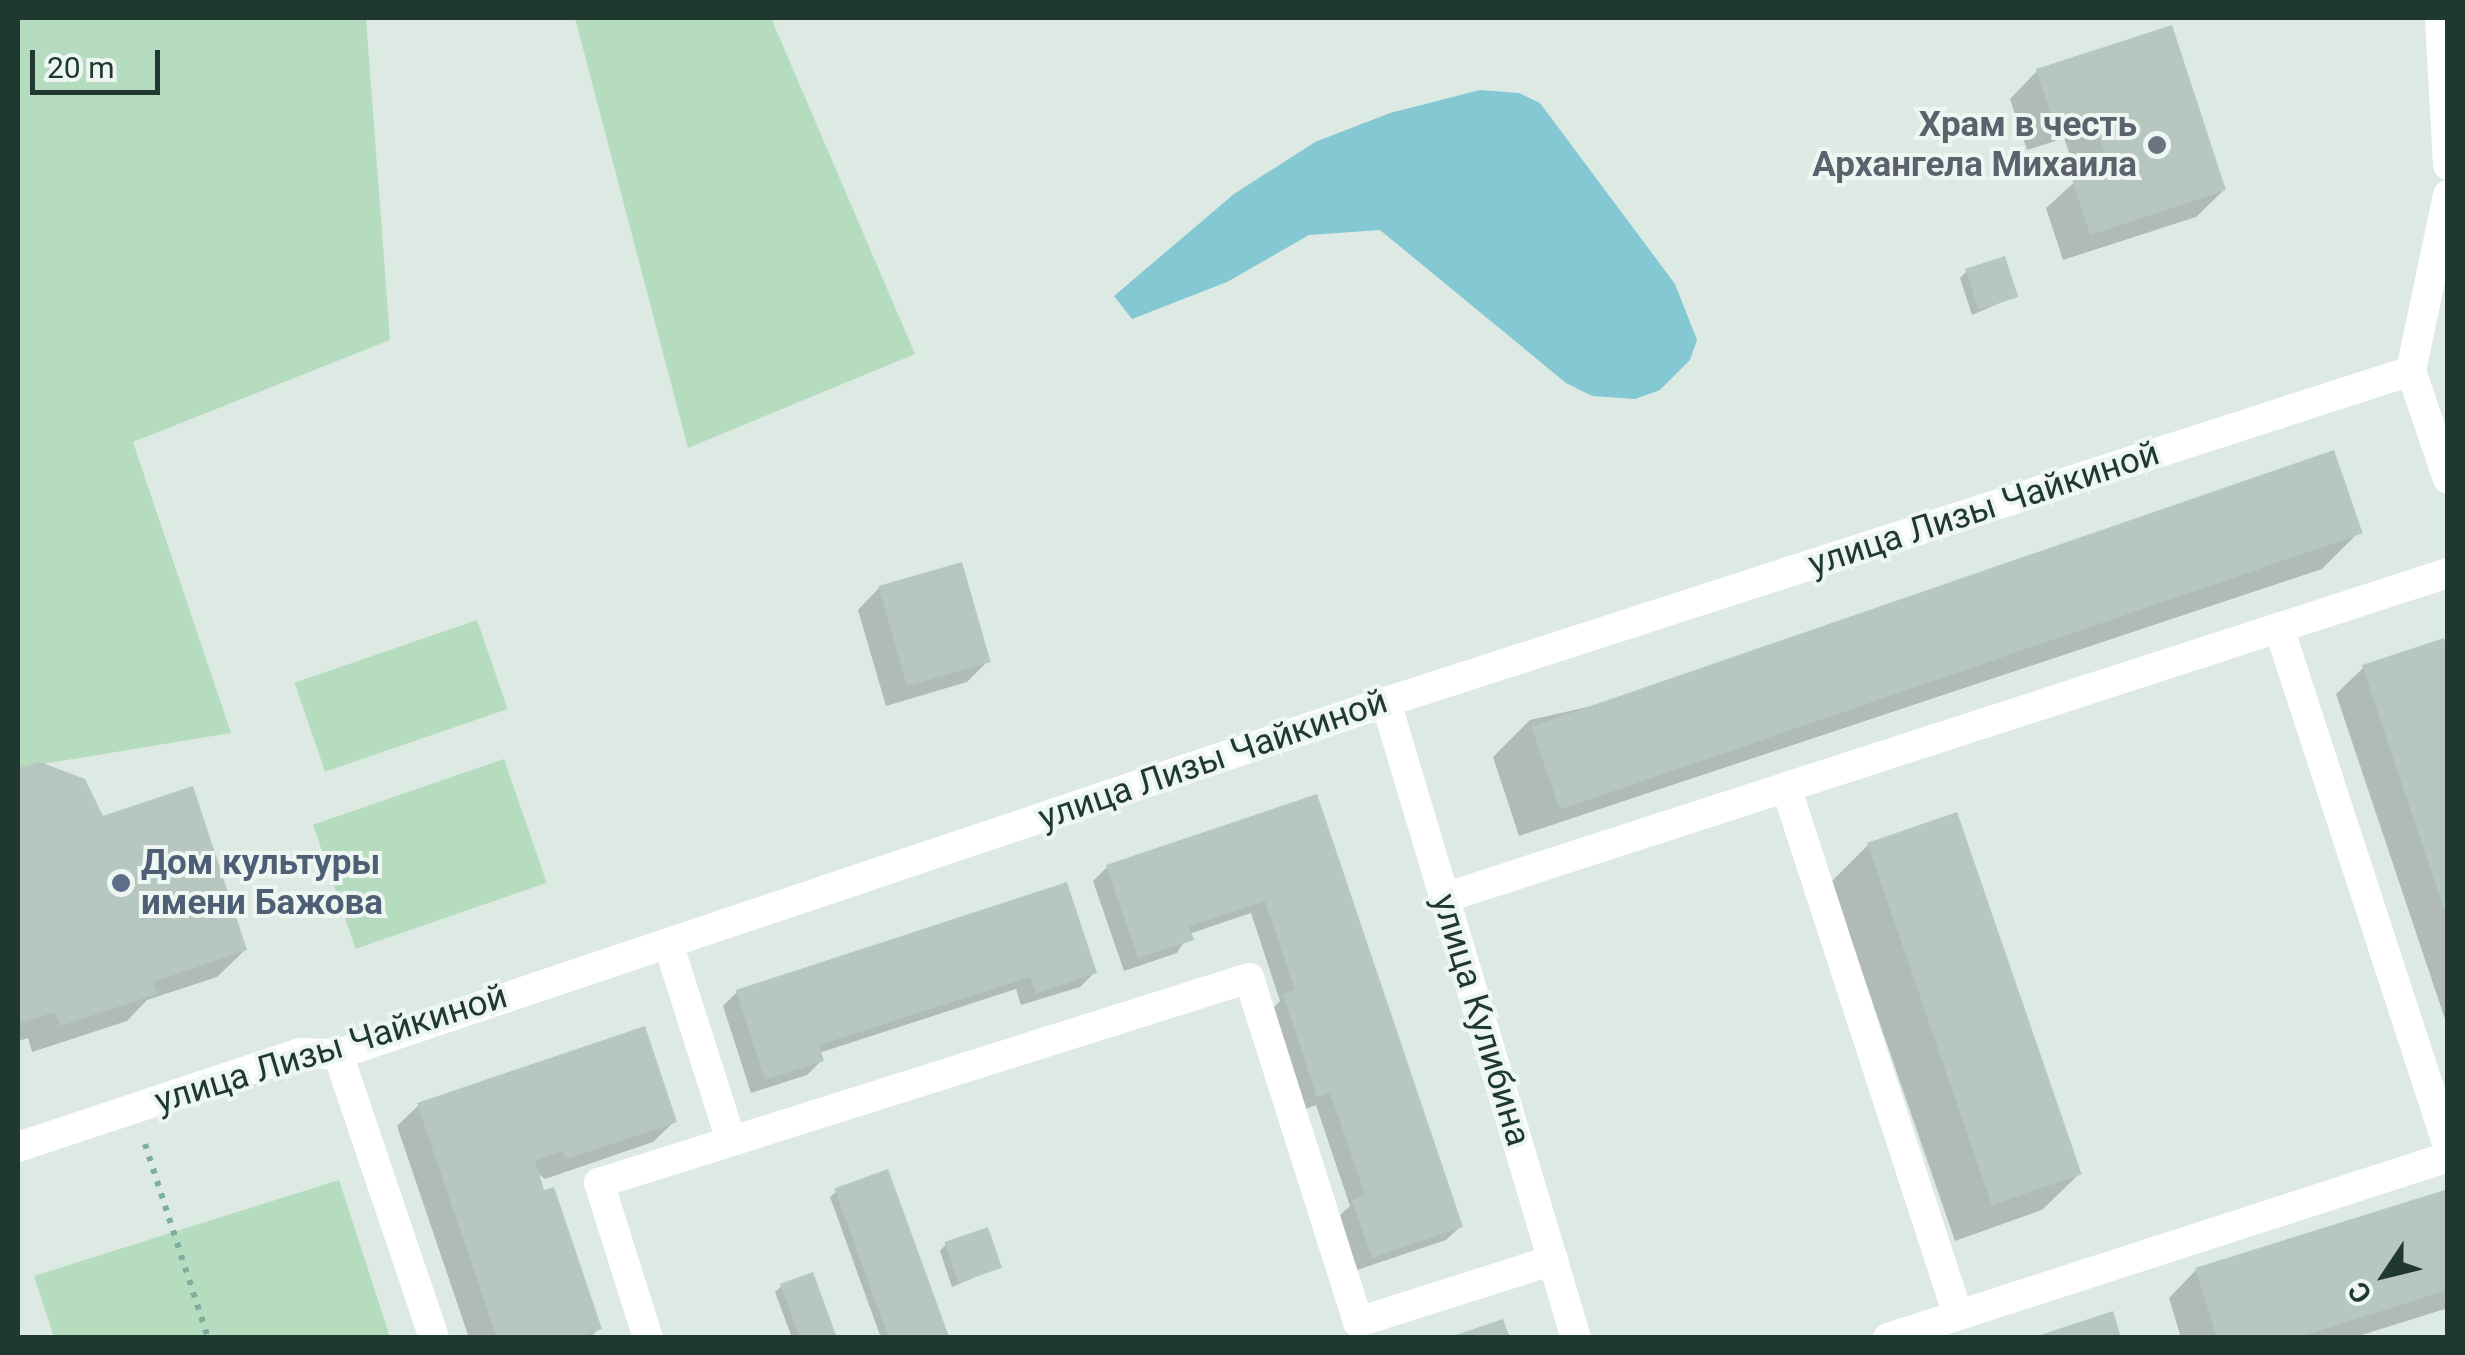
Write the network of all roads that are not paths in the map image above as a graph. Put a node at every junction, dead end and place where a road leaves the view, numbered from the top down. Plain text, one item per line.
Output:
1 (2440, 18) edge
2 (2448, 166) edge
3 (2448, 195) edge
4 (2411, 371) junction
5 (2448, 479) edge
6 (2448, 574) edge
7 (2279, 628) junction
8 (1386, 702) junction
9 (1786, 787) junction
10 (1444, 898) junction
11 (668, 943) junction
12 (338, 1054) junction
13 (730, 1141) junction
14 (2448, 1146) edge
15 (18, 1147) edge
16 (2448, 1157) edge
17 (1553, 1260) junction
18 (1958, 1315) junction
19 (1361, 1330) edge
20 (434, 1338) edge
21 (648, 1338) edge
22 (1576, 1338) edge
23 (1888, 1338) edge

1 - 2 street
3 - 4 street
4 - 5 street
4 - 8 street, улица Лизы Чайкиной
6 - 7 street
7 - 9 street
7 - 14 street
8 - 10 street, улица Кулибина
8 - 11 street, улица Лизы Чайкиной
9 - 10 street
9 - 18 street
10 - 17 street, улица Кулибина
11 - 12 street, улица Лизы Чайкиной
11 - 13 street
12 - 15 street, улица Лизы Чайкиной
12 - 20 street
13 - 19 street
13 - 21 street
16 - 18 street
17 - 19 street
17 - 22 street, улица Кулибина
18 - 23 street

